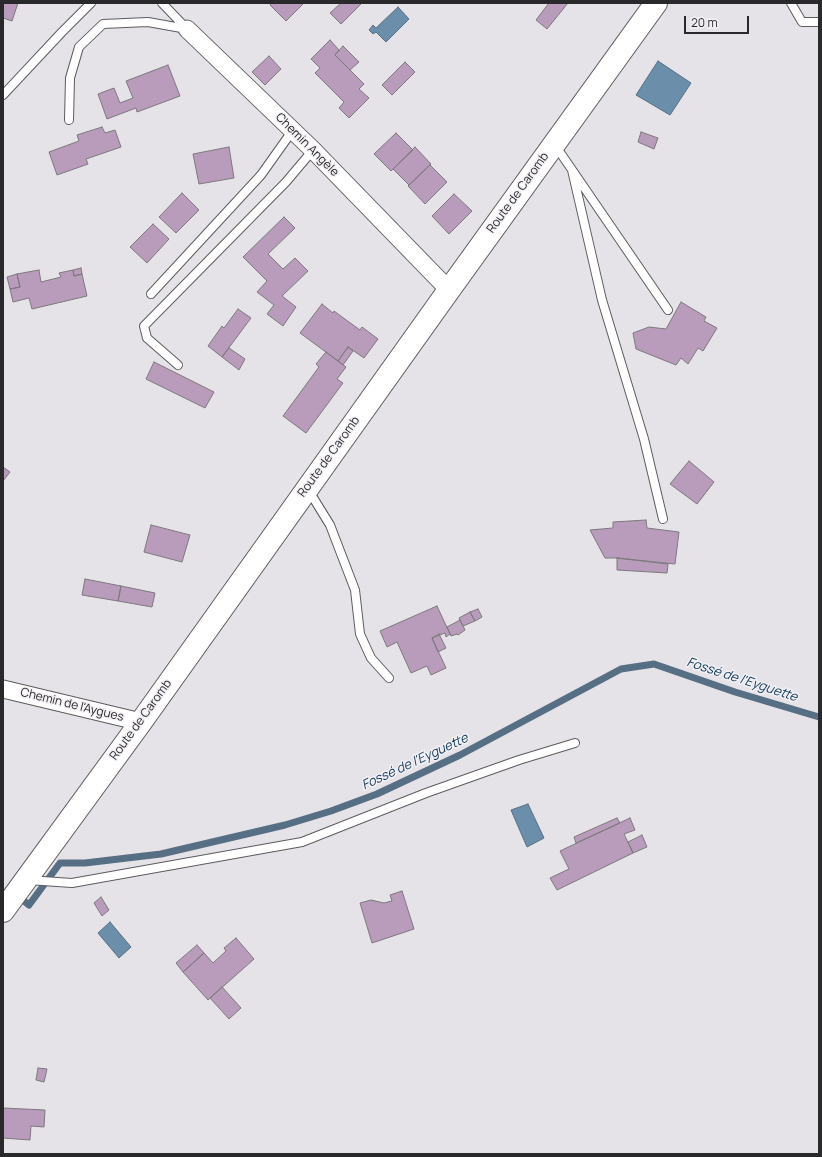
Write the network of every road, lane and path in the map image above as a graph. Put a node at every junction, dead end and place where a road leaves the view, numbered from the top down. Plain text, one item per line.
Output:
1 (91, 3) edge
2 (162, 3) edge
3 (656, 3) edge
4 (791, 3) edge
5 (819, 22) edge
6 (187, 29) junction
7 (3, 96) edge
8 (69, 120) dead end
9 (292, 130) junction
10 (554, 144) junction
11 (312, 150) junction
12 (572, 170) junction
13 (449, 290) junction
14 (150, 294) dead end
15 (668, 310) dead end
16 (178, 365) dead end
17 (307, 488) junction
18 (663, 519) dead end
19 (389, 678) dead end
20 (3, 689) edge
21 (140, 722) junction
22 (575, 743) dead end
23 (26, 879) junction
24 (3, 911) edge

1 - 7 lane
2 - 6 lane, Chemin Angèle
3 - 10 main road, Route de Caromb
4 - 5 lane
6 - 8 lane
6 - 9 street, Chemin Angèle
9 - 11 street, Chemin Angèle
9 - 14 lane
10 - 12 lane
10 - 13 main road, Route de Caromb
11 - 13 street, Chemin Angèle
11 - 16 lane
12 - 15 lane
12 - 18 lane
13 - 17 main road, Route de Caromb
17 - 19 lane
17 - 21 main road, Route de Caromb
20 - 21 street, Chemin de l'Aygues
21 - 23 main road, Route de Caromb
22 - 23 lane
23 - 24 main road, Route de Caromb

